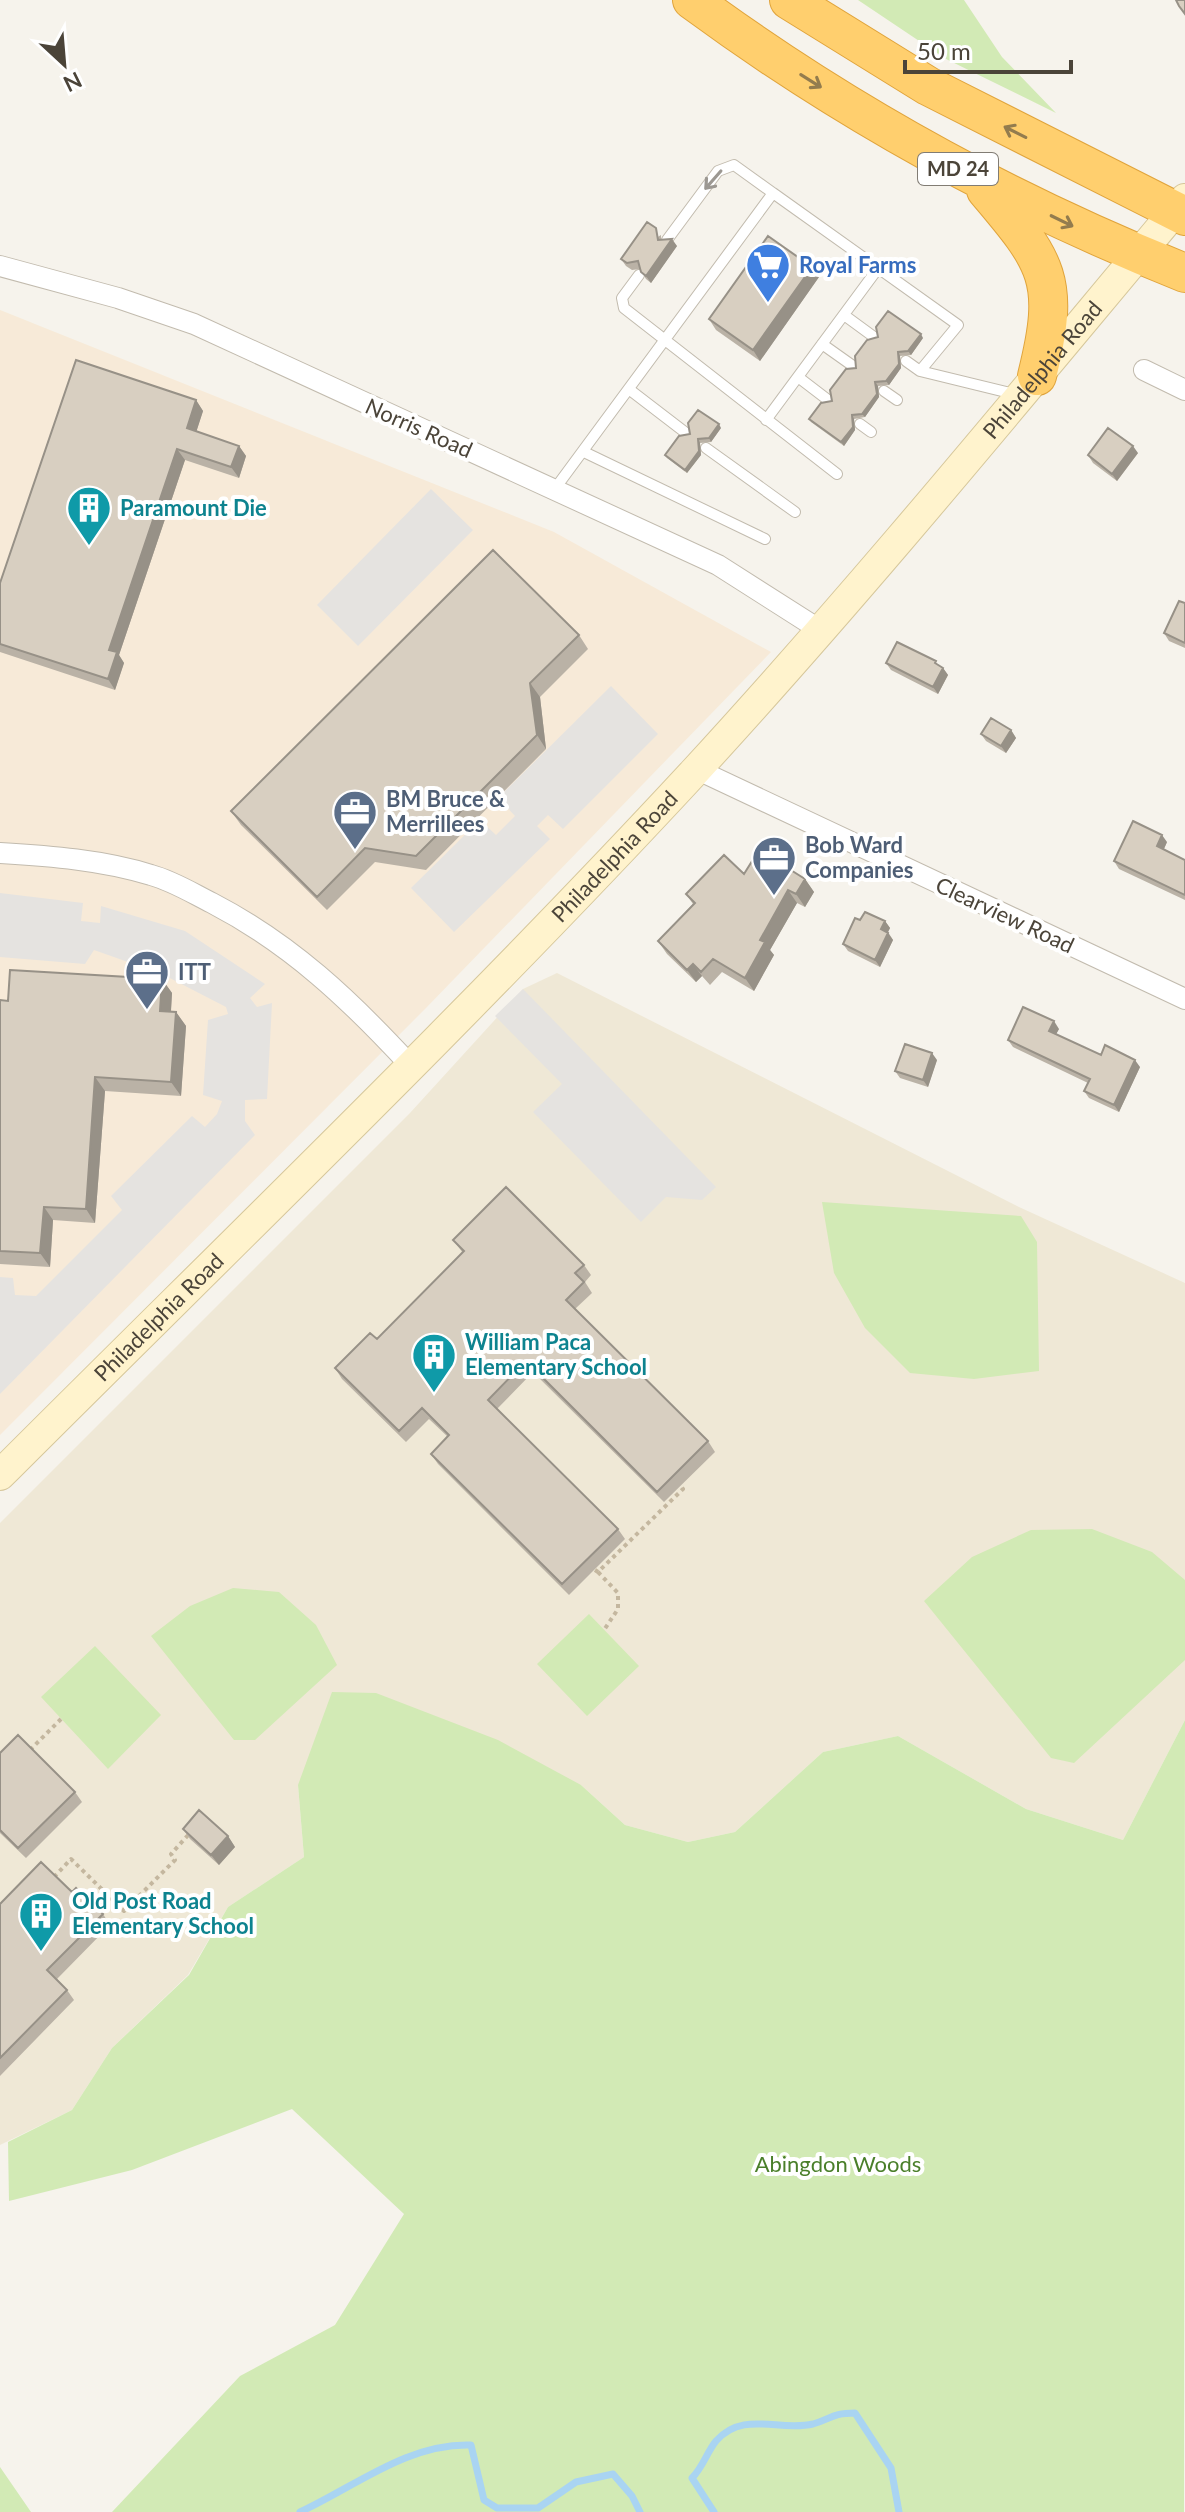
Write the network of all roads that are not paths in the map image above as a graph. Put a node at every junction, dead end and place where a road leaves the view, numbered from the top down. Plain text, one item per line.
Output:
1 (692, 0) edge
2 (789, 0) edge
3 (976, 179) junction
4 (773, 193) junction
5 (1181, 209) edge
6 (667, 240) edge
7 (1139, 254) junction
8 (0, 266) edge
9 (879, 267) junction
10 (1185, 273) edge
11 (639, 275) edge
12 (844, 315) junction
13 (874, 337) edge
14 (665, 341) junction
15 (822, 344) junction
16 (906, 361) dead end
17 (853, 366) edge
18 (1144, 370) dead end
19 (920, 371) junction
20 (798, 377) junction
21 (1029, 386) junction
22 (630, 390) junction
23 (1185, 390) edge
24 (884, 391) dead end
25 (828, 400) edge
26 (897, 400) dead end
27 (766, 420) junction
28 (860, 424) dead end
29 (871, 432) dead end
30 (686, 433) edge
31 (706, 448) dead end
32 (584, 452) junction
33 (837, 474) dead end
34 (554, 490) junction
35 (795, 512) dead end
36 (765, 539) dead end
37 (820, 630) junction
38 (696, 769) junction
39 (0, 853) edge
40 (1185, 999) edge
41 (410, 1065) junction
42 (0, 1475) edge

1 -> 3 highway, MD 24
5 -> 2 highway, MD 24
3 -> 7 highway, MD 24
3 - 21 highway
4 -> 6 lane
4 - 9 lane
4 - 14 lane
5 - 7 main road, Philadelphia Road
7 - 10 highway, MD 24
7 - 21 main road, Philadelphia Road
8 - 34 street, Norris Road
9 - 12 lane
9 - 19 lane
11 - 14 lane
12 - 13 lane
12 - 15 lane
14 - 22 lane
14 - 27 lane
15 - 17 lane
15 - 20 lane
16 - 19 lane
18 - 23 street
19 - 21 lane
20 - 25 lane
20 - 27 lane
21 - 37 main road, Philadelphia Road
22 - 30 lane
22 - 32 lane
24 - 26 lane
27 - 33 lane
28 - 29 lane
31 - 35 lane
32 - 34 lane
32 - 36 lane
34 - 37 street, Norris Road
37 - 38 main road, Philadelphia Road
38 - 40 street, Clearview Road
38 - 41 main road, Philadelphia Road
39 - 41 street
41 - 42 main road, Philadelphia Road

